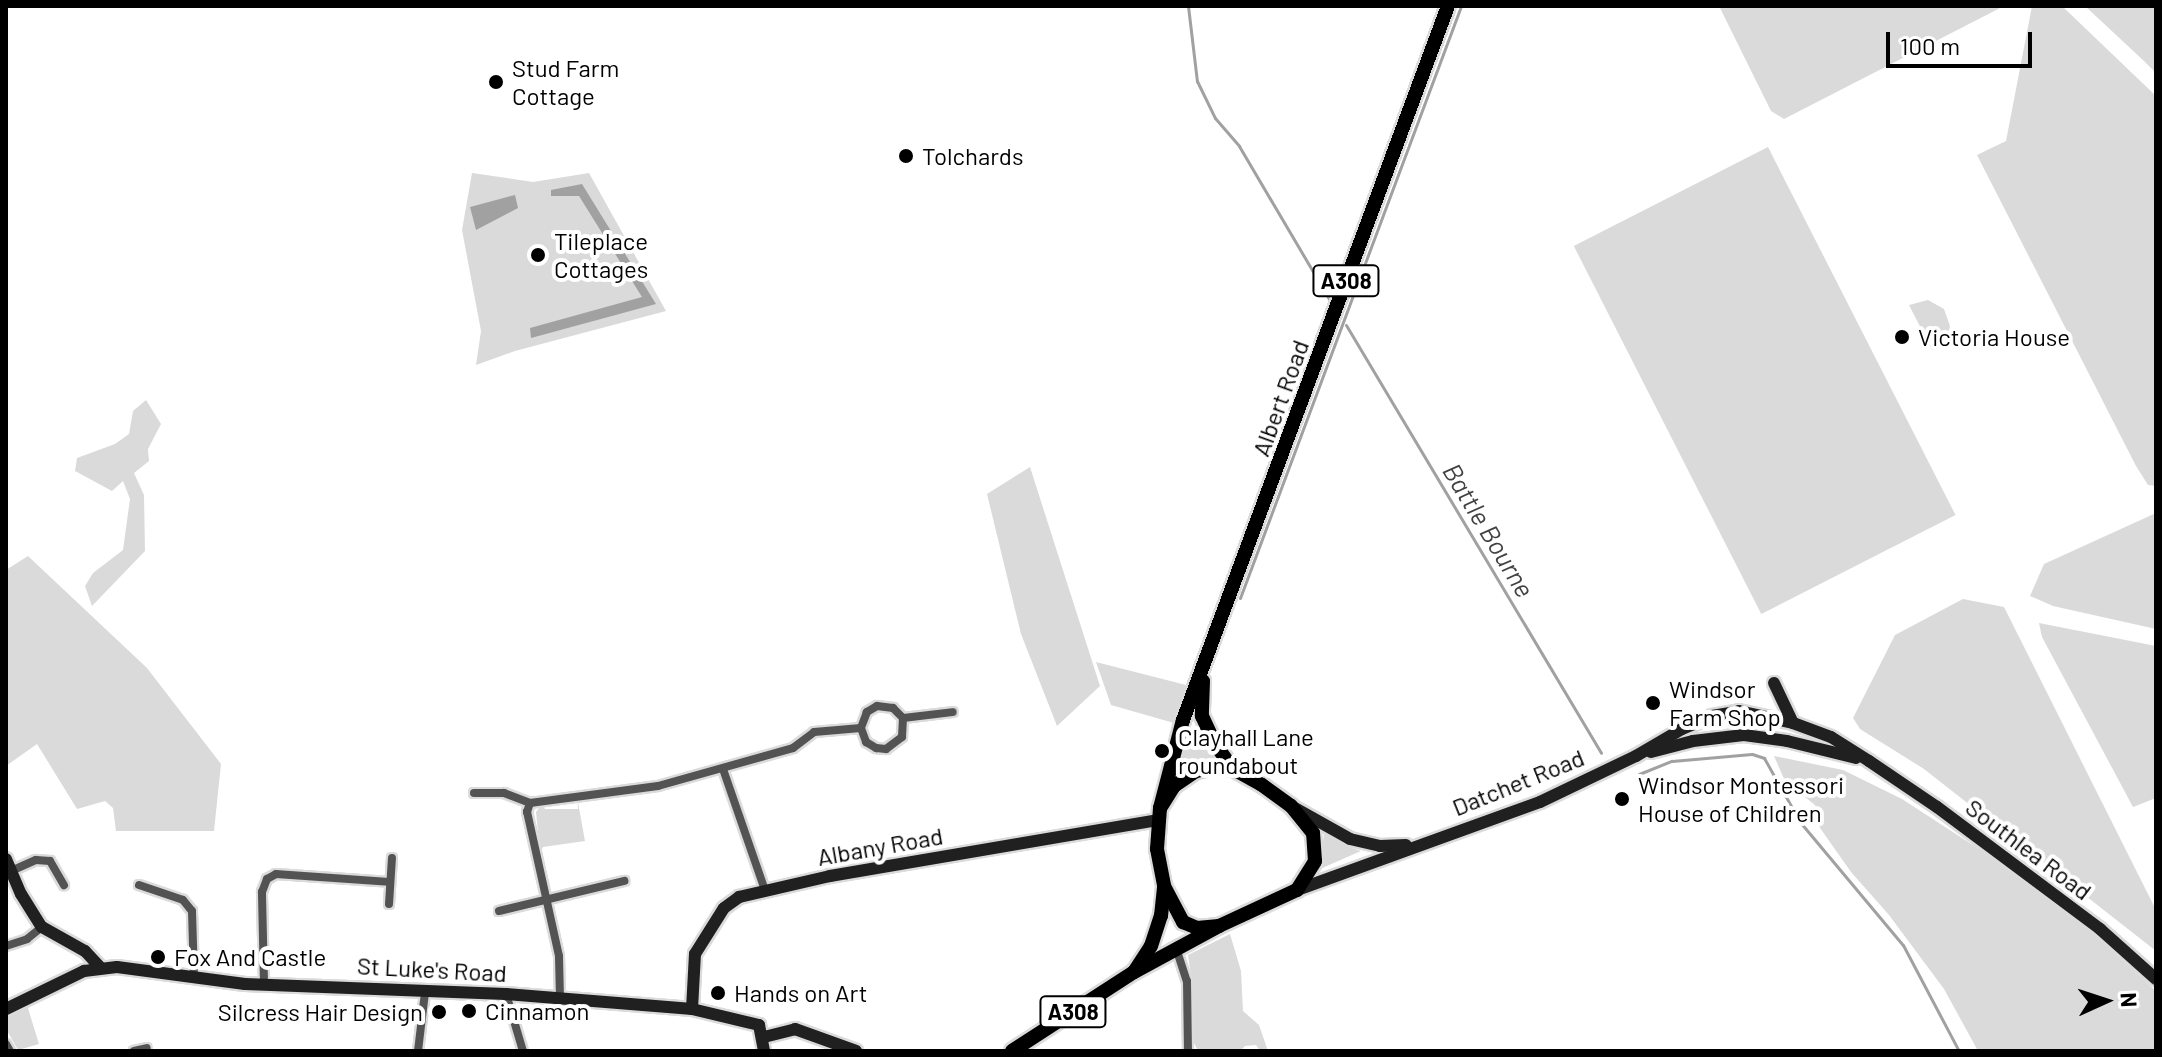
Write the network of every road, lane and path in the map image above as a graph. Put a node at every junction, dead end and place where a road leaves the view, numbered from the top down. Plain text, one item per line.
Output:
1 (1448, 6) edge
2 (1203, 668) junction
3 (1774, 683) dead end
4 (1739, 711) junction
5 (953, 712) dead end
6 (903, 718) junction
7 (1793, 723) junction
8 (861, 728) junction
9 (1744, 735) junction
10 (1636, 756) junction
11 (1869, 761) junction
12 (723, 769) junction
13 (1233, 769) junction
14 (474, 793) dead end
15 (530, 803) junction
16 (1291, 806) junction
17 (1158, 814) junction
18 (1415, 845) junction
19 (392, 858) dead end
20 (8, 865) edge
21 (624, 881) dead end
22 (389, 882) junction
23 (64, 885) dead end
24 (139, 885) dead end
25 (1164, 886) junction
26 (765, 890) junction
27 (1297, 890) junction
28 (546, 897) junction
29 (389, 904) dead end
30 (499, 911) dead end
31 (1219, 926) junction
32 (42, 927) junction
33 (6, 946) edge
34 (1177, 951) junction
35 (101, 968) junction
36 (1134, 972) junction
37 (194, 977) junction
38 (2156, 979) edge
39 (264, 983) junction
40 (425, 992) junction
41 (506, 994) junction
42 (560, 998) junction
43 (6, 1009) edge
44 (692, 1009) junction
45 (762, 1031) junction
46 (6, 1044) edge
47 (147, 1048) dead end
48 (10, 1051) edge
49 (134, 1051) edge
50 (418, 1051) edge
51 (523, 1051) edge
52 (764, 1051) edge
53 (856, 1051) edge
54 (1012, 1051) edge
55 (1188, 1051) edge

1 - 2 main road, Albert Road / A308
2 - 13 main road, A308
2 - 17 main road, Albert Road / A308
3 - 7 main road
4 - 7 main road, Southlea Road
4 - 9 main road
4 - 10 main road, Southlea Road
5 - 6 street
6 - 8 street
6 - 8 street
7 - 11 main road, Southlea Road
8 - 12 street
9 - 10 main road, Southlea Road
9 - 11 main road, Southlea Road
10 - 18 main road, Datchet Road
11 - 38 main road, Southlea Road
12 - 15 street
12 - 26 street
13 - 16 main road, A308
13 - 17 main road
14 - 15 street
15 - 28 street
16 - 18 main road, Datchet Road
16 - 27 main road, A308
17 - 25 main road, A308
17 - 26 main road, Albany Road
18 - 27 main road, Datchet Road
19 - 22 street
20 - 23 street
20 - 32 main road
21 - 28 street
22 - 29 street
22 - 39 street
24 - 37 street
25 - 31 main road, A308
25 - 36 main road, A308
26 - 44 main road, Albany Road
27 - 31 main road, A308
28 - 30 street
28 - 42 street
31 - 34 main road, A308
32 - 33 street
32 - 35 main road
34 - 36 main road, A308
34 - 55 street
35 - 37 main road, St Luke's Road
35 - 43 main road
36 - 54 main road, A308
37 - 39 main road, St Luke's Road
39 - 40 main road, St Luke's Road
40 - 41 main road, St Luke's Road
40 - 50 street
41 - 42 main road, St Luke's Road
41 - 51 street
42 - 44 main road, St Luke's Road
44 - 45 main road, St Luke's Road
45 - 52 main road
45 - 53 main road, St Luke's Road
46 - 48 street
47 - 49 street

